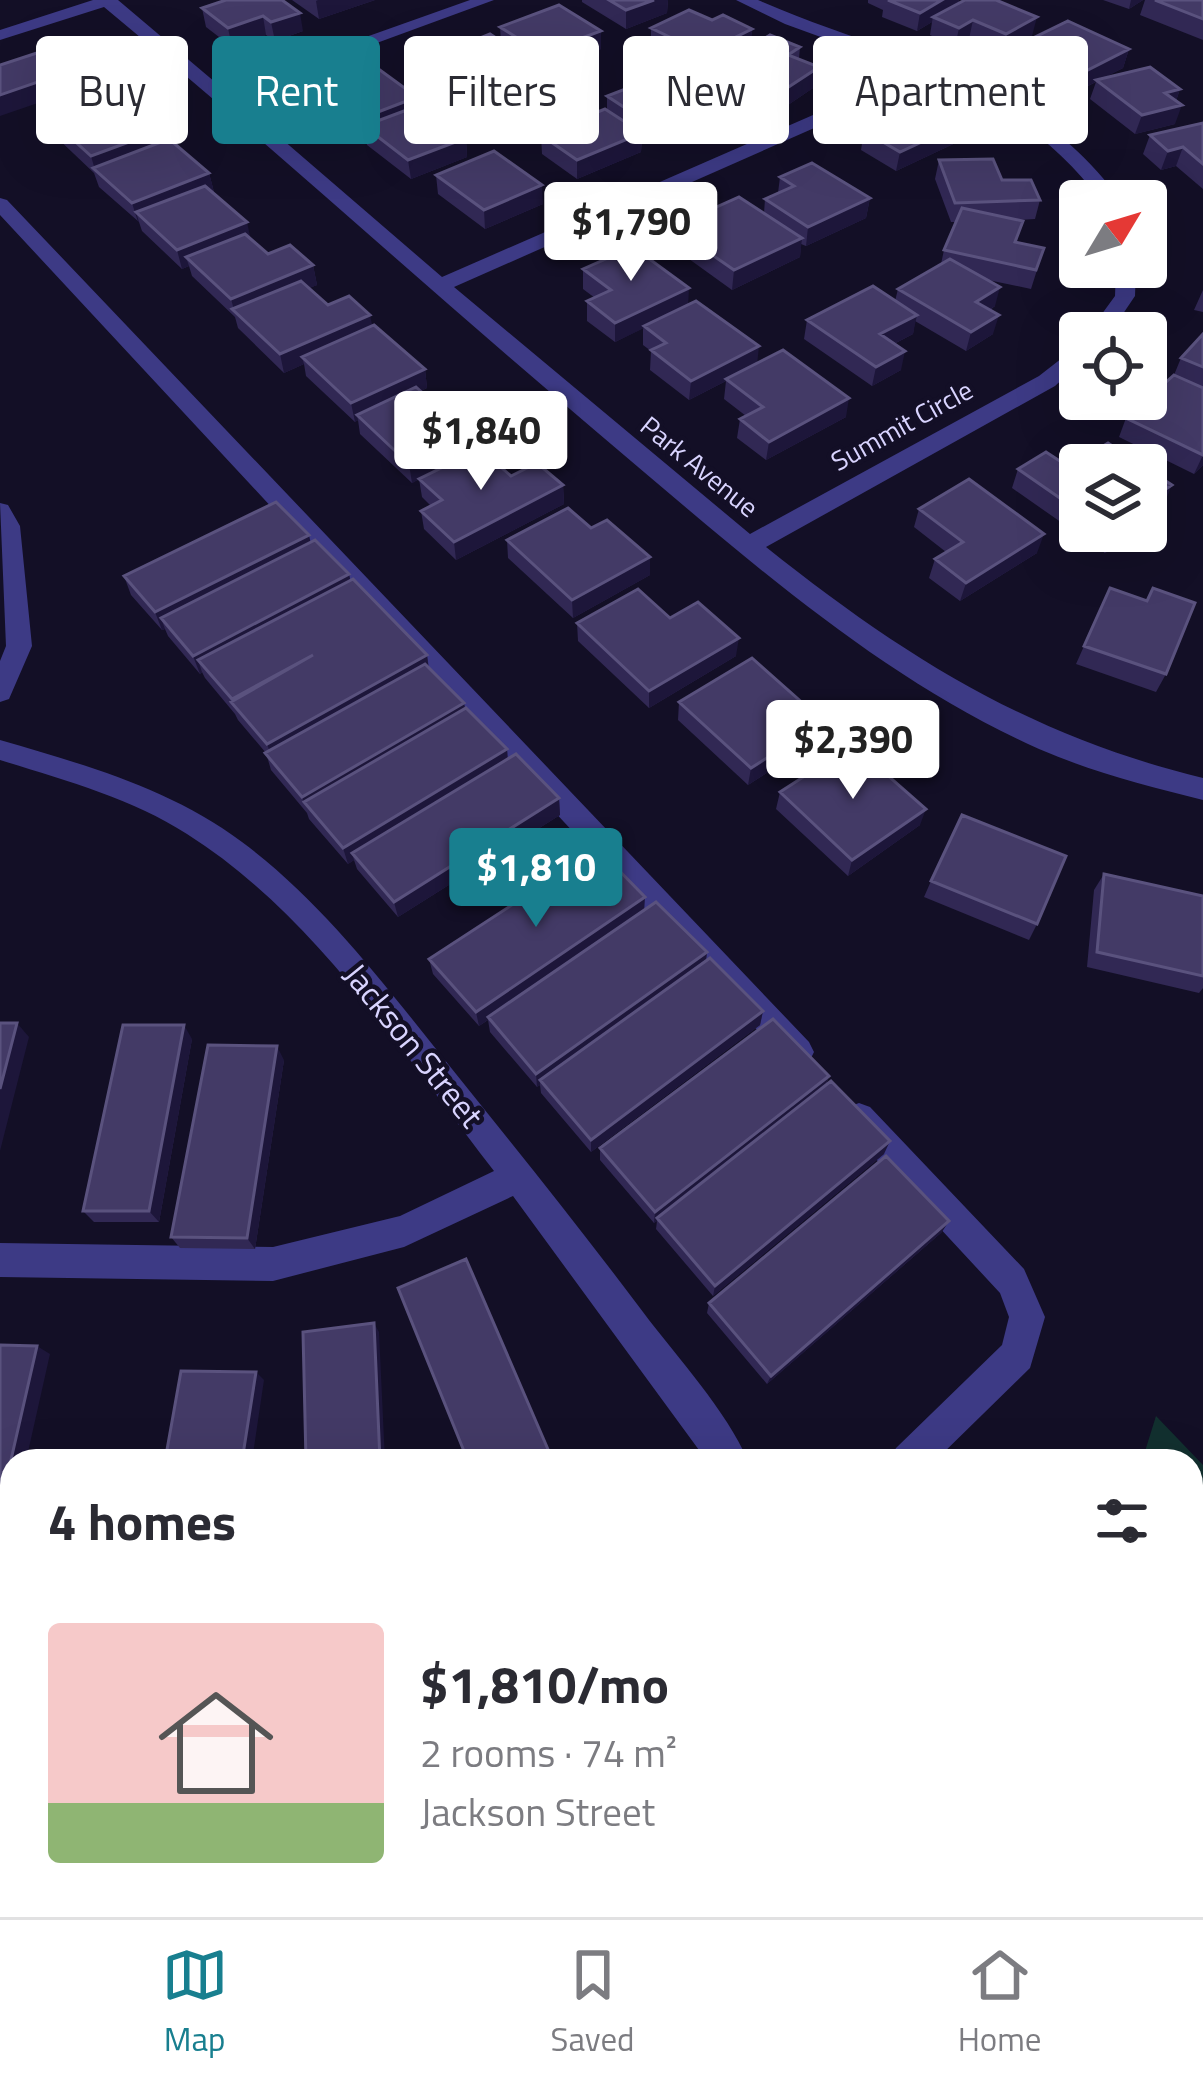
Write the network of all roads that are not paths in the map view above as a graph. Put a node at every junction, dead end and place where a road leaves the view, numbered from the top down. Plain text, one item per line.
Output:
1 (487, 0) edge
2 (744, 0) edge
3 (108, 1) edge
4 (0, 34) edge
5 (830, 36) edge
6 (380, 38) edge
7 (212, 87) edge
8 (813, 121) edge
9 (278, 144) edge
10 (1062, 144) edge
11 (1099, 180) edge
12 (0, 206) edge
13 (440, 285) junction
14 (1059, 370) edge
15 (0, 511) edge
16 (748, 545) junction
17 (0, 692) edge
18 (0, 750) edge
19 (1203, 789) edge
20 (519, 1176) junction
21 (0, 1260) edge
22 (720, 1449) edge
23 (921, 1449) edge

1 - 6 street
2 - 5 street
3 - 4 street
3 - 7 street, Park Avenue
8 - 13 street
9 - 13 street, Park Avenue
10 - 11 street
12 - 23 street
13 - 16 street, Park Avenue
14 - 16 street, Summit Circle
15 - 17 street
16 - 19 street, Park Avenue
18 - 20 street, Jackson Street
20 - 21 street
20 - 22 street, Jackson Street

